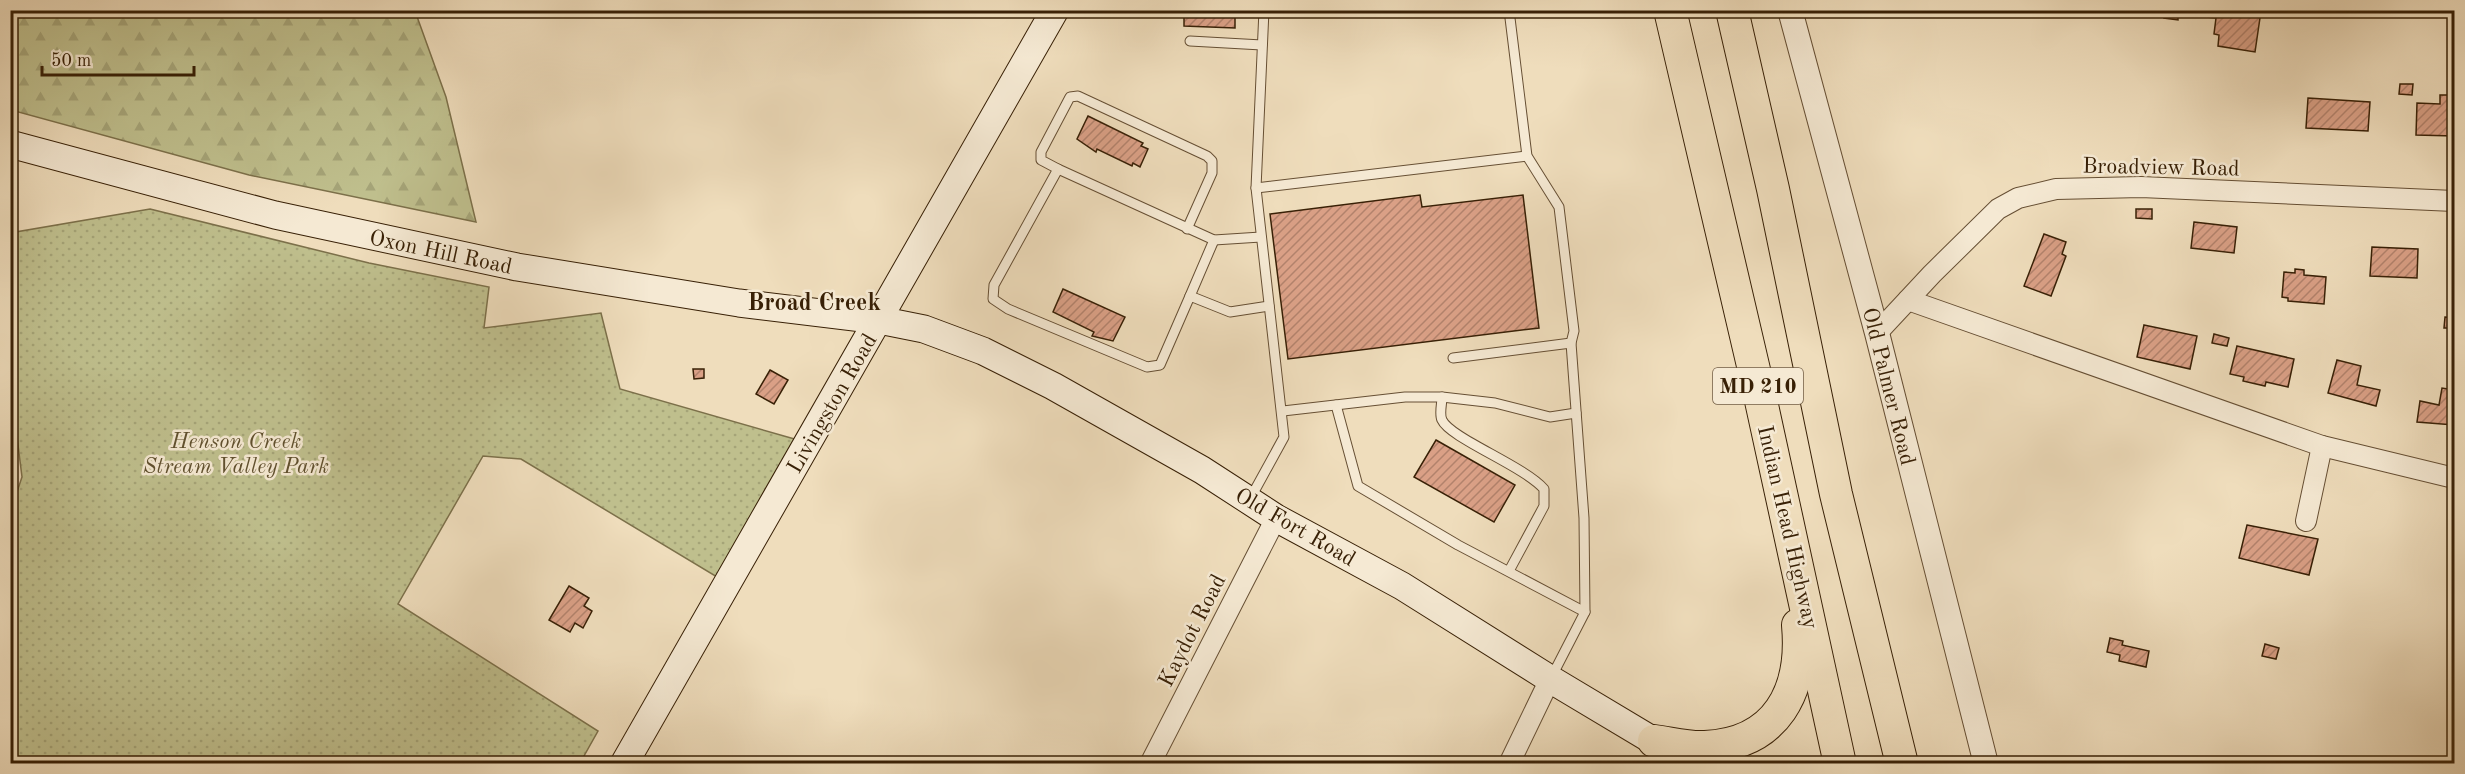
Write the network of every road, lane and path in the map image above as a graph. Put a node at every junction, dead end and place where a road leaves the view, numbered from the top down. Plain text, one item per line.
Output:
1 (1055, 10) edge
2 (1264, 10) edge
3 (1509, 10) edge
4 (1670, 10) edge
5 (1732, 10) edge
6 (1790, 10) edge
7 (2418, 10) edge
8 (2430, 10) edge
9 (1190, 41) dead end
10 (1262, 45) junction
11 (10, 144) edge
12 (1527, 156) junction
13 (1058, 169) junction
14 (1256, 188) junction
15 (2454, 201) edge
16 (1187, 229) junction
17 (1261, 237) junction
18 (1214, 240) junction
19 (1190, 297) junction
20 (1908, 300) junction
21 (1269, 306) junction
22 (879, 320) junction
23 (1877, 333) junction
24 (1570, 343) junction
25 (1453, 358) dead end
26 (1442, 397) junction
27 (1336, 405) junction
28 (1283, 411) junction
29 (1576, 413) junction
30 (2322, 446) junction
31 (2454, 477) edge
32 (1249, 501) junction
33 (1276, 518) junction
34 (2306, 521) dead end
35 (1791, 538) junction
36 (1509, 572) junction
37 (1585, 612) junction
38 (1550, 679) junction
39 (1654, 741) junction
40 (624, 764) edge
41 (1150, 764) edge
42 (1509, 764) edge
43 (1700, 764) edge
44 (1840, 764) edge
45 (1902, 764) edge
46 (1986, 764) edge

1 - 22 main road, Livingston Road
2 - 10 lane
3 - 12 lane
4 - 35 highway, Indian Head Highway / MD 210
5 - 45 highway, MD 210
6 - 23 street, Old Palmer Road
7 - 8 lane
9 - 10 lane
10 - 14 lane
11 - 22 main road, Oxon Hill Road
12 - 14 lane
12 - 24 lane
13 - 16 lane
13 - 16 lane
13 - 19 lane
14 - 17 lane
15 - 20 street, Broadview Road
16 - 18 lane
17 - 18 lane
17 - 21 lane
18 - 19 lane
19 - 21 lane
20 - 23 street, Broadview Road
20 - 30 street
21 - 28 lane
22 - 32 main road, Old Fort Road
22 - 40 main road, Livingston Road
23 - 46 street, Old Palmer Road
24 - 25 lane
24 - 29 lane
26 - 27 lane
26 - 29 lane
26 - 36 lane
27 - 28 lane
27 - 36 lane
28 - 32 lane
29 - 37 lane
30 - 31 street
30 - 34 street
32 - 33 main road, Old Fort Road
33 - 38 main road, Old Fort Road
33 - 41 street, Kaydot Road
35 - 39 highway
35 - 44 highway, Indian Head Highway / MD 210
36 - 37 lane
37 - 38 lane
38 - 39 main road, Old Fort Road
38 - 42 street
39 - 43 main road, Old Fort Road

